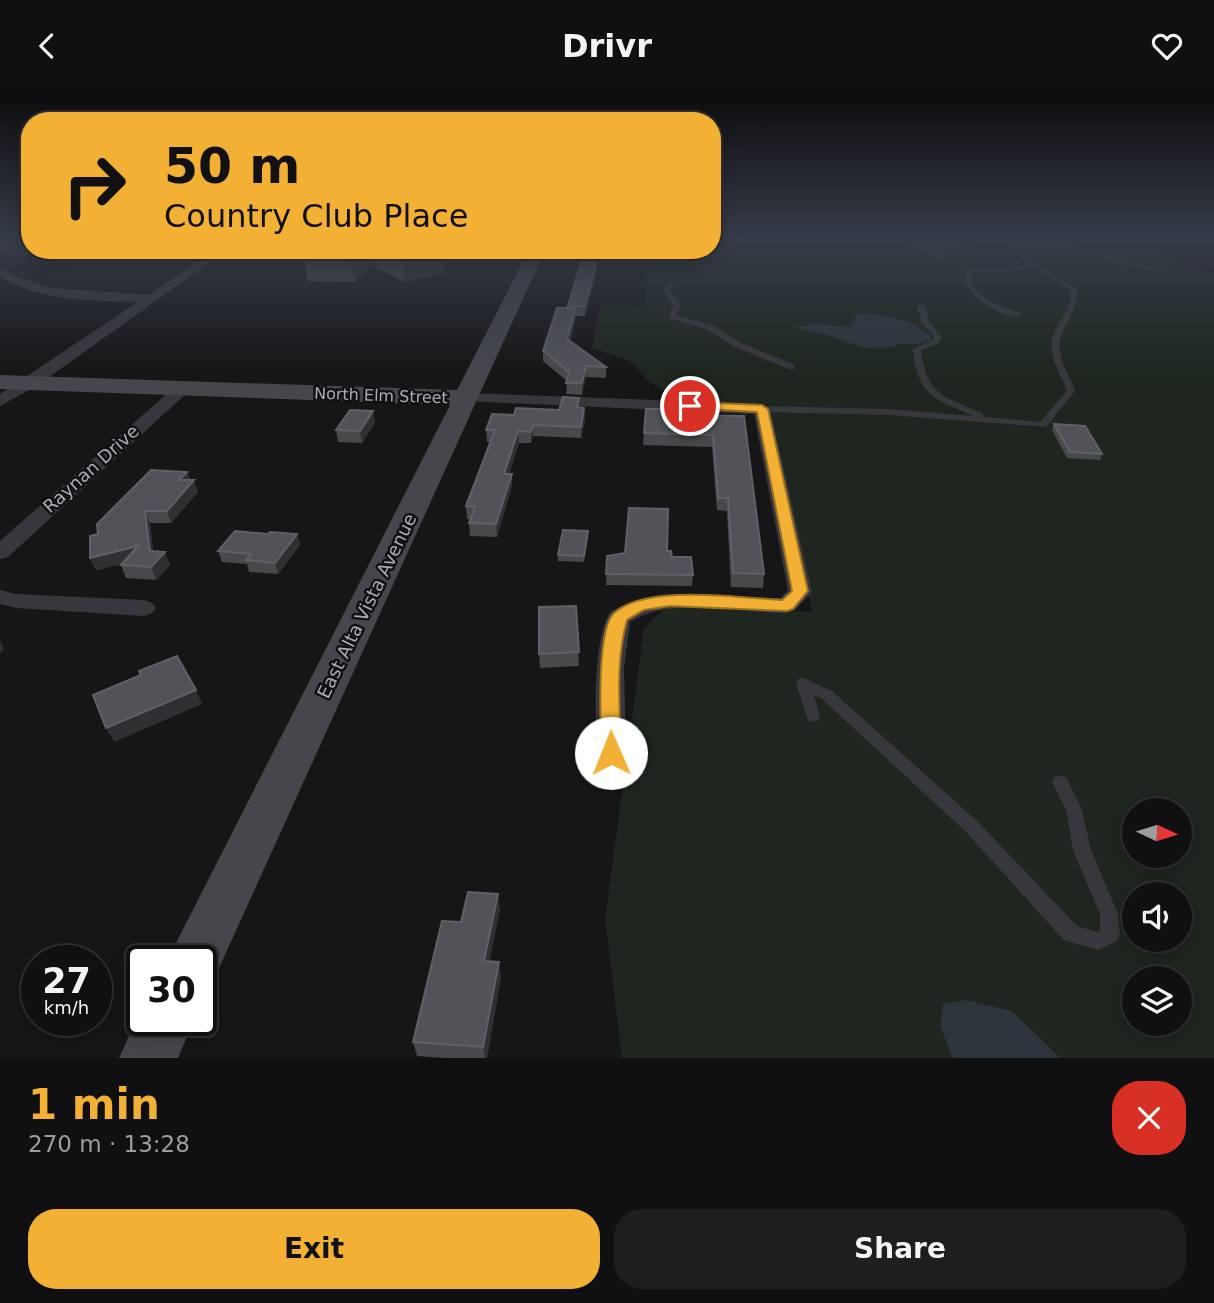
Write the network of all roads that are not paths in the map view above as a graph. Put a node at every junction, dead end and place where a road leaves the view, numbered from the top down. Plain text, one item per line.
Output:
1 (19, 283) edge
2 (175, 283) edge
3 (522, 283) edge
4 (968, 283) edge
5 (1064, 283) edge
6 (672, 284) dead end
7 (152, 299) junction
8 (921, 306) dead end
9 (1018, 315) dead end
10 (792, 367) dead end
11 (0, 382) edge
12 (32, 382) junction
13 (183, 388) junction
14 (468, 398) junction
15 (0, 401) edge
16 (762, 409) junction
17 (989, 421) junction
18 (0, 552) edge
19 (0, 597) edge
20 (144, 608) dead end
21 (813, 716) dead end
22 (611, 753) dead end
23 (1060, 782) dead end
24 (203, 945) edge
25 (158, 1036) edge
26 (148, 1058) edge

1 - 7 street
2 - 7 street
3 - 14 main road, East Alta Vista Avenue
4 - 9 lane
5 - 17 lane
6 - 10 lane
7 - 12 street
8 - 17 lane
11 - 12 main road, North Elm Street
12 - 13 main road, North Elm Street
12 - 15 street
13 - 14 main road, North Elm Street
13 - 18 street, Raynan Drive
14 - 16 street, North Elm Street
14 - 24 main road, East Alta Vista Avenue
16 - 17 lane
16 - 22 street
19 - 20 street
21 - 23 lane
25 - 26 main road

